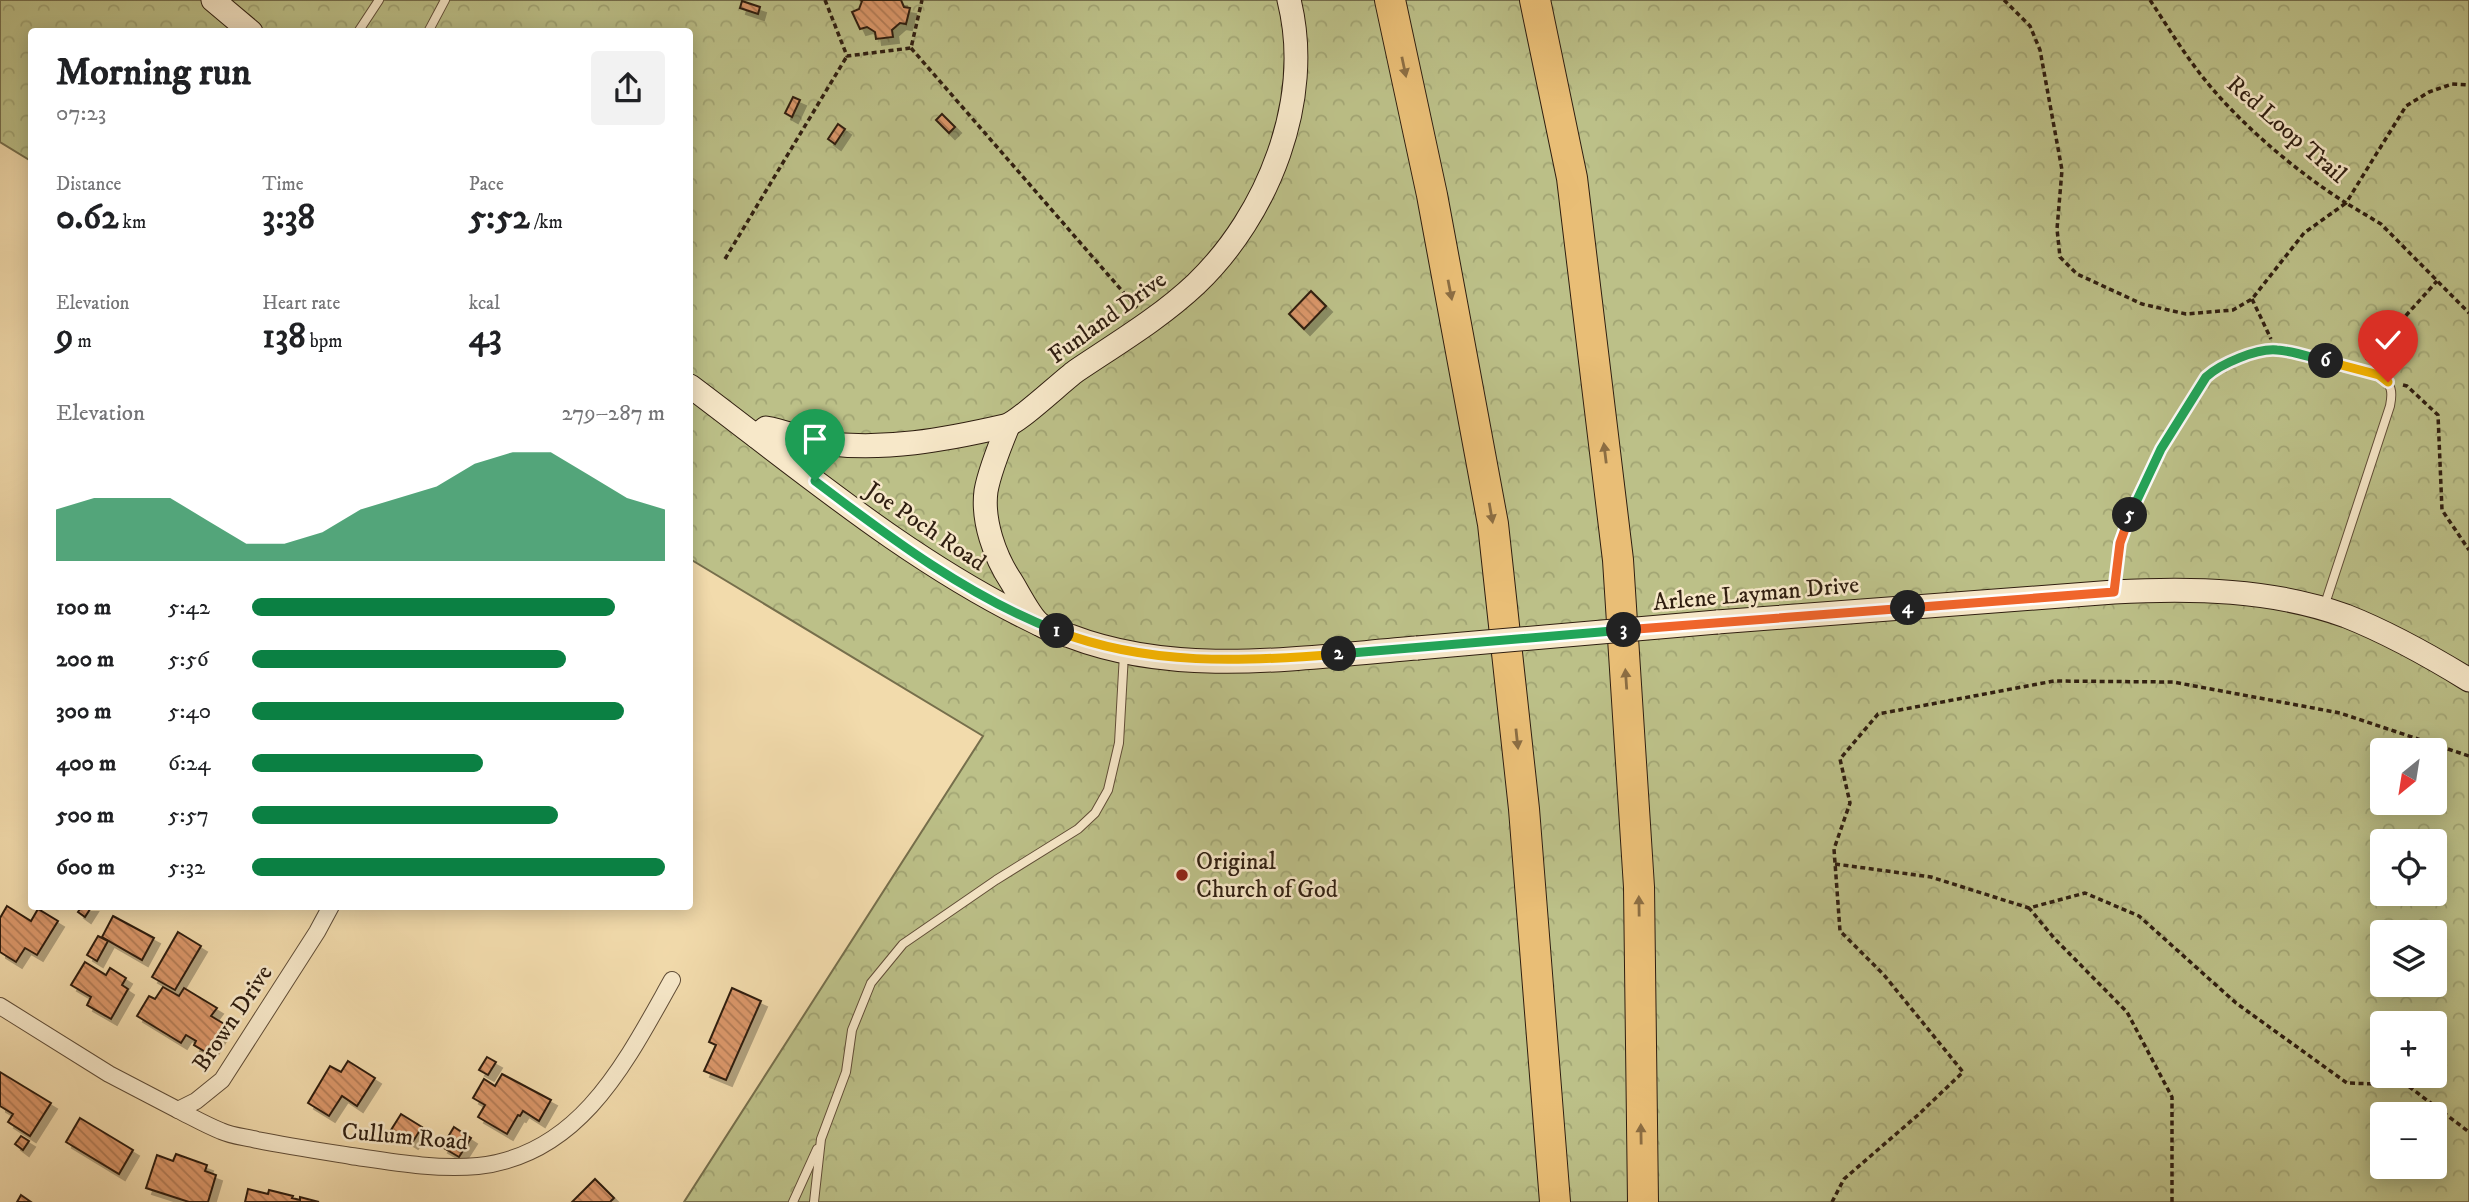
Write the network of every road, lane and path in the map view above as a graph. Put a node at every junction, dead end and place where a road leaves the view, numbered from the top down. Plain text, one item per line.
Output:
1 (213, 0) edge
2 (379, 0) edge
3 (444, 0) edge
4 (825, 0) edge
5 (922, 0) edge
6 (1289, 0) edge
7 (1390, 0) edge
8 (1535, 0) edge
9 (2004, 0) edge
10 (2150, 0) edge
11 (246, 28) edge
12 (361, 28) edge
13 (430, 28) edge
14 (911, 48) junction
15 (847, 56) junction
16 (2469, 85) edge
17 (2346, 202) junction
18 (725, 259) dead end
19 (2437, 281) junction
20 (2252, 299) junction
21 (2469, 313) edge
22 (1149, 321) junction
23 (2276, 349) junction
24 (2358, 369) junction
25 (2388, 382) junction
26 (693, 388) edge
27 (1008, 426) junction
28 (756, 436) junction
29 (2469, 550) edge
30 (2114, 592) junction
31 (2323, 610) junction
32 (1038, 624) junction
33 (1124, 651) junction
34 (2469, 680) edge
35 (2469, 756) edge
36 (1835, 864) junction
37 (2029, 908) junction
38 (329, 910) edge
39 (672, 980) dead end
40 (0, 1006) edge
41 (178, 1110) junction
42 (2469, 1132) edge
43 (821, 1139) junction
44 (793, 1202) edge
45 (814, 1202) edge
46 (1555, 1202) edge
47 (1643, 1202) edge
48 (1832, 1202) edge
49 (2172, 1202) edge

1 - 11 street
2 - 12 lane
3 - 13 lane
4 - 15 path
5 - 14 path
6 - 22 street, Funland Drive
7 -> 46 highway
47 -> 8 highway
9 - 20 path
10 - 17 path, Red Loop Trail
14 - 15 path
14 - 22 path
15 - 18 path
16 - 17 path, Red Loop Trail
17 - 19 path
17 - 20 path
19 - 21 path
19 - 24 path
20 - 23 path
22 - 27 street, Funland Drive
23 - 24 lane
23 - 30 lane
24 - 25 lane
25 - 29 path
25 - 31 lane
26 - 28 street, Joe Poch Road
27 - 28 street, Funland Drive
27 - 32 street
28 - 32 street, Joe Poch Road
30 - 31 street, Arlene Layman Drive
30 - 33 street, Arlene Layman Drive, bridge
31 - 34 street, Arlene Layman Drive
32 - 33 street, Arlene Layman Drive
33 - 43 lane
35 - 36 path
36 - 37 path
36 - 48 path
37 - 42 path
37 - 49 path
38 - 41 street, Brown Drive
39 - 41 street, Cullum Road
40 - 41 street
43 - 44 lane
43 - 45 lane

